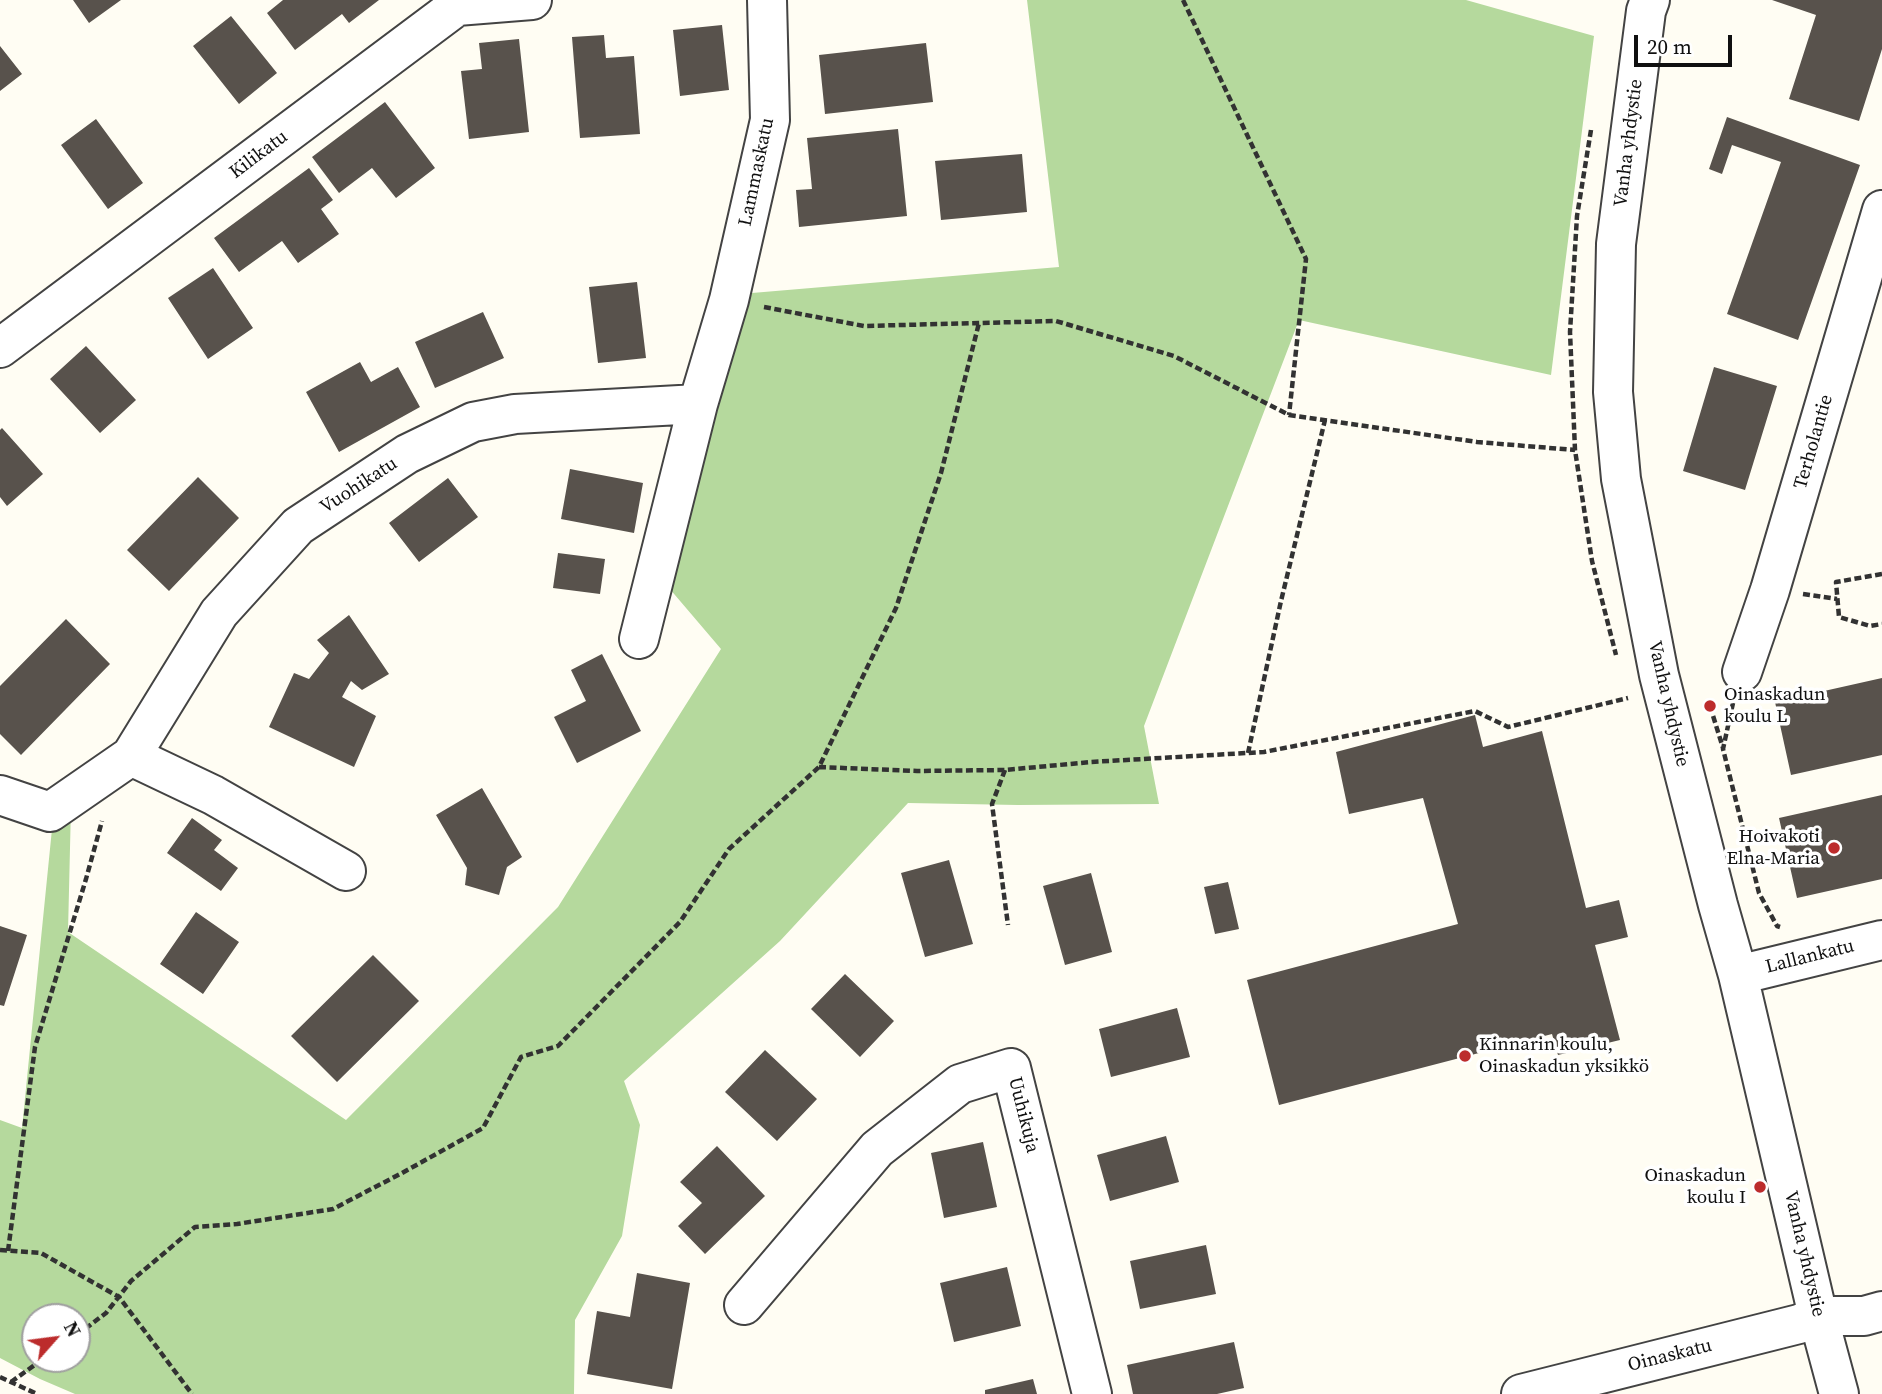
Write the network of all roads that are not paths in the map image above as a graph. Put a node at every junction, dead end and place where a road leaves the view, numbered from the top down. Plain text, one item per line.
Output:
1 (532, 0) edge
2 (767, 0) edge
3 (1650, 0) edge
4 (1882, 210) edge
5 (0, 348) edge
6 (698, 404) junction
7 (639, 639) dead end
8 (1742, 672) road end
9 (131, 756) junction
10 (0, 795) edge
11 (346, 871) dead end
12 (1882, 940) edge
13 (1738, 975) junction
14 (744, 1305) dead end
15 (1882, 1311) edge
16 (1818, 1317) junction
17 (1092, 1394) edge
18 (1521, 1394) edge
19 (1839, 1394) edge

1 - 5 street, Kilikatu
2 - 6 street, Lammaskatu
3 - 13 street, Vanha yhdystie
4 - 8 street, Terholantie
6 - 7 street, Lammaskatu
6 - 9 street, Vuohikatu
9 - 10 street, Vuohikatu
9 - 11 street
12 - 13 street, Lallankatu
13 - 16 street, Vanha yhdystie
14 - 17 street, Uuhikuja
15 - 16 street, Oinaskatu
16 - 18 street, Oinaskatu
16 - 19 street, Vanha yhdystie

